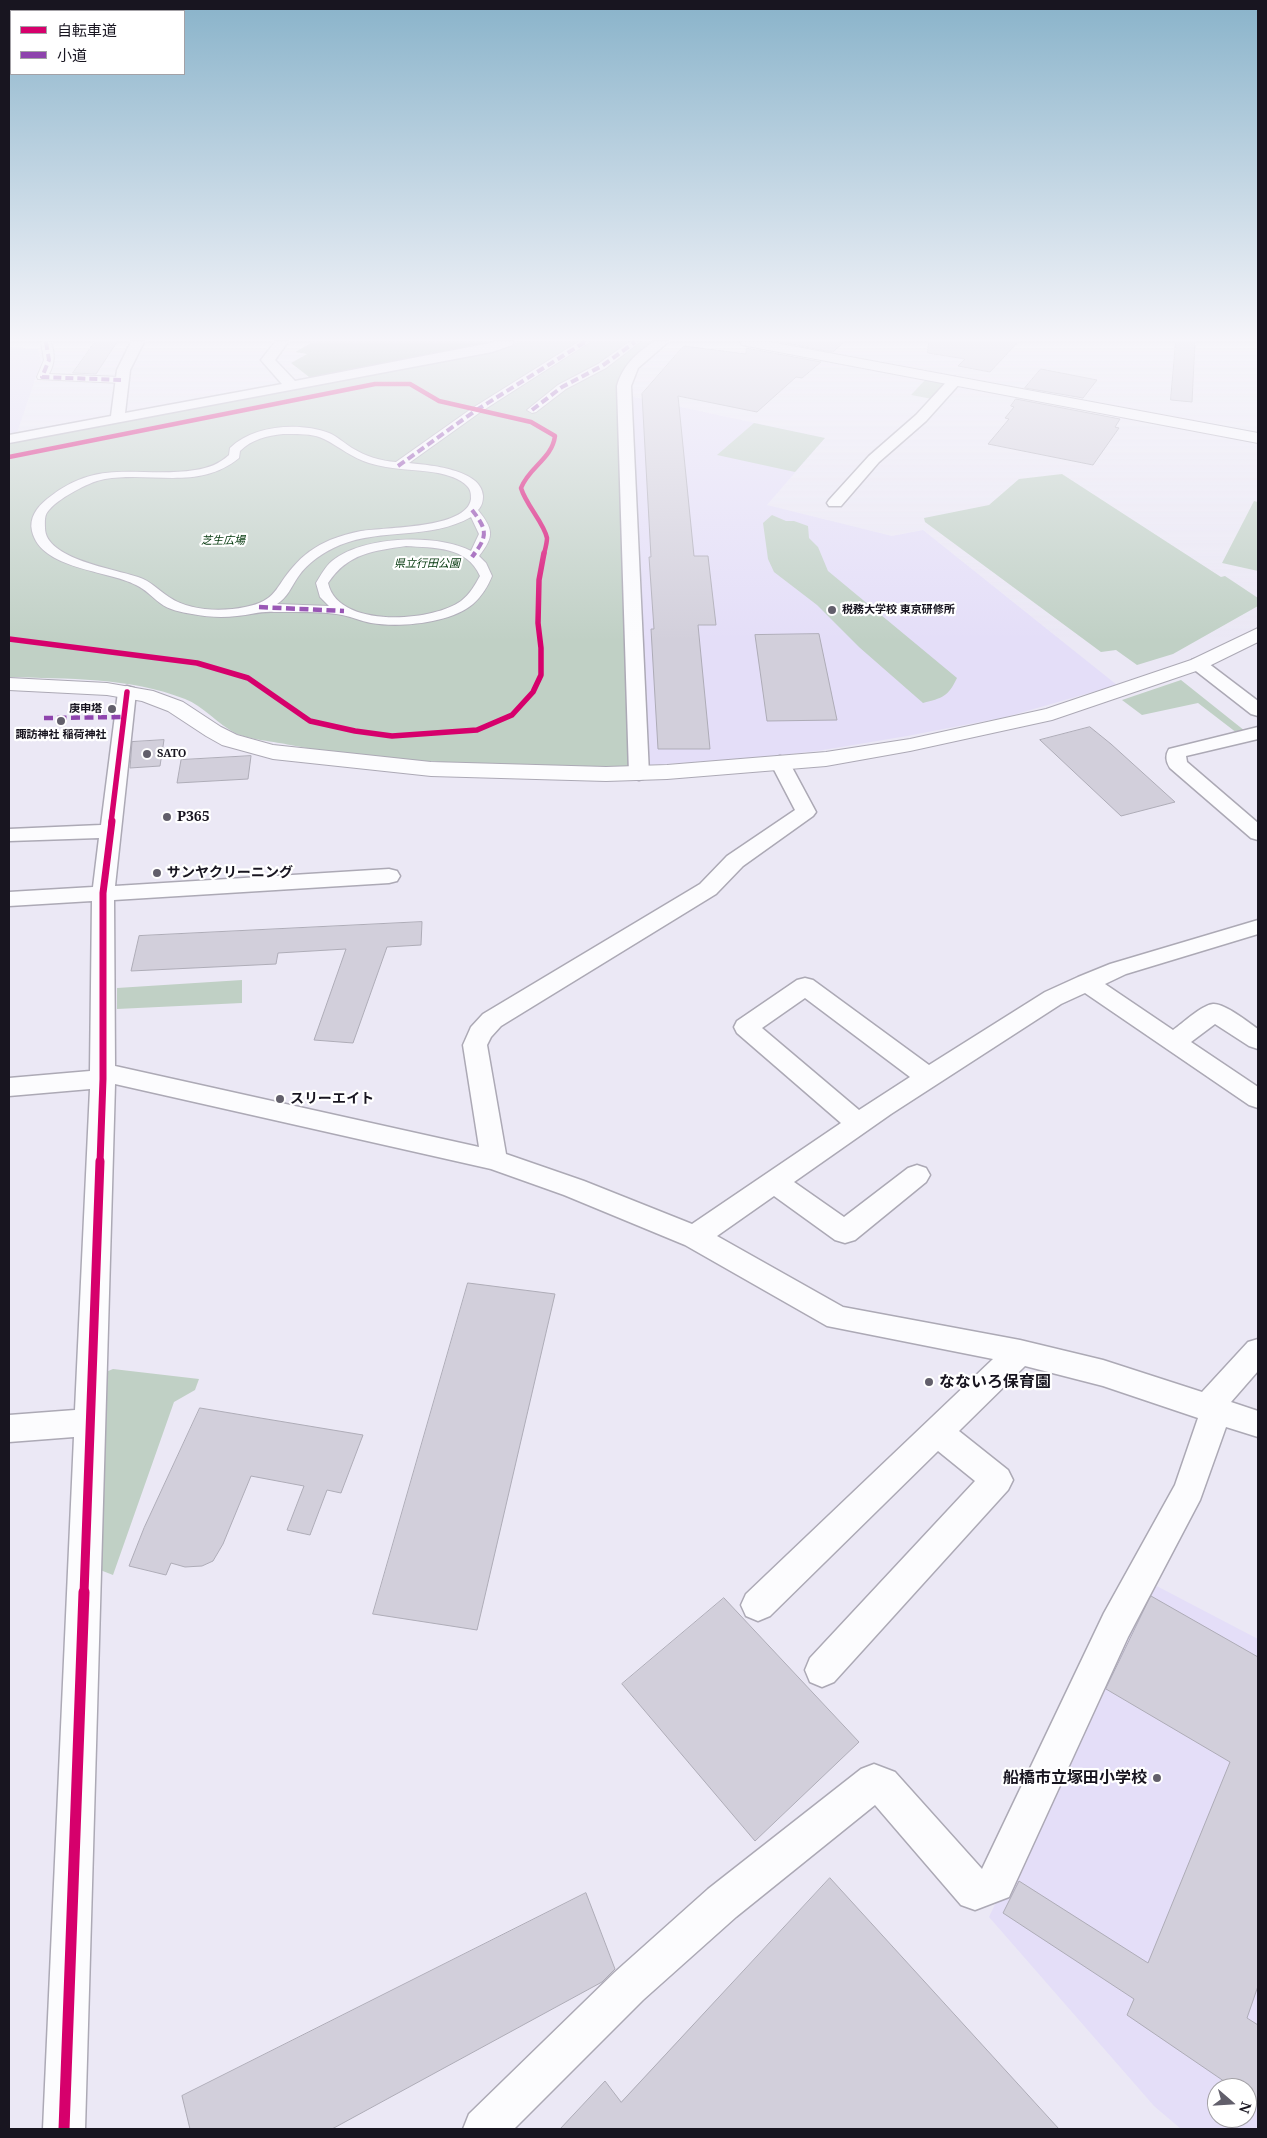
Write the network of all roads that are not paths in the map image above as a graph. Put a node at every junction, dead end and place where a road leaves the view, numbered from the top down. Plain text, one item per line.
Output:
1 (244, 442) edge
2 (335, 442) edge
3 (432, 442) edge
4 (626, 442) edge
5 (894, 442) edge
6 (398, 466) junction
7 (835, 503) dead end
8 (472, 510) junction
9 (472, 557) junction
10 (259, 607) junction
11 (344, 611) junction
12 (1258, 634) edge
13 (1198, 664) junction
14 (9, 684) edge
15 (127, 692) junction
16 (1258, 710) edge
17 (1258, 733) edge
18 (780, 762) junction
19 (639, 774) junction
20 (110, 831) junction
21 (1258, 834) edge
22 (9, 835) edge
23 (389, 876) dead end
24 (102, 893) junction
25 (9, 899) edge
26 (1258, 927) edge
27 (1086, 983) junction
28 (1258, 1040) edge
29 (1174, 1042) junction
30 (103, 1076) junction
31 (928, 1077) junction
32 (9, 1087) edge
33 (1258, 1099) edge
34 (858, 1123) junction
35 (494, 1160) junction
36 (917, 1175) dead end
37 (774, 1182) junction
38 (695, 1237) junction
39 (1258, 1351) edge
40 (1020, 1352) junction
41 (1211, 1409) junction
42 (90, 1422) junction
43 (1258, 1424) edge
44 (9, 1428) edge
45 (939, 1433) junction
46 (758, 1605) dead end
47 (822, 1670) dead end
48 (64, 2129) edge
49 (484, 2129) edge

1 - 10 street
2 - 6 street
3 - 6 street
4 - 19 street
5 - 7 street
6 - 8 street
8 - 9 street
8 - 10 street
9 - 11 street
9 - 11 street
10 - 11 street
12 - 13 street
13 - 16 street
13 - 18 street
14 - 15 street
15 - 19 street
15 - 20 street
17 - 21 street
18 - 19 street
18 - 35 street
20 - 22 street
20 - 24 street
23 - 24 street
24 - 25 street
24 - 30 street
26 - 27 street
27 - 29 street
27 - 31 street
28 - 29 street
29 - 33 street
30 - 32 street
30 - 35 street
30 - 42 street
31 - 34 street
31 - 34 street
34 - 37 street
35 - 38 street
36 - 37 street
37 - 38 street
38 - 40 street
39 - 41 street
40 - 41 street
40 - 45 street
41 - 43 street
41 - 49 street
42 - 44 street
42 - 48 street
45 - 46 street
45 - 47 street

